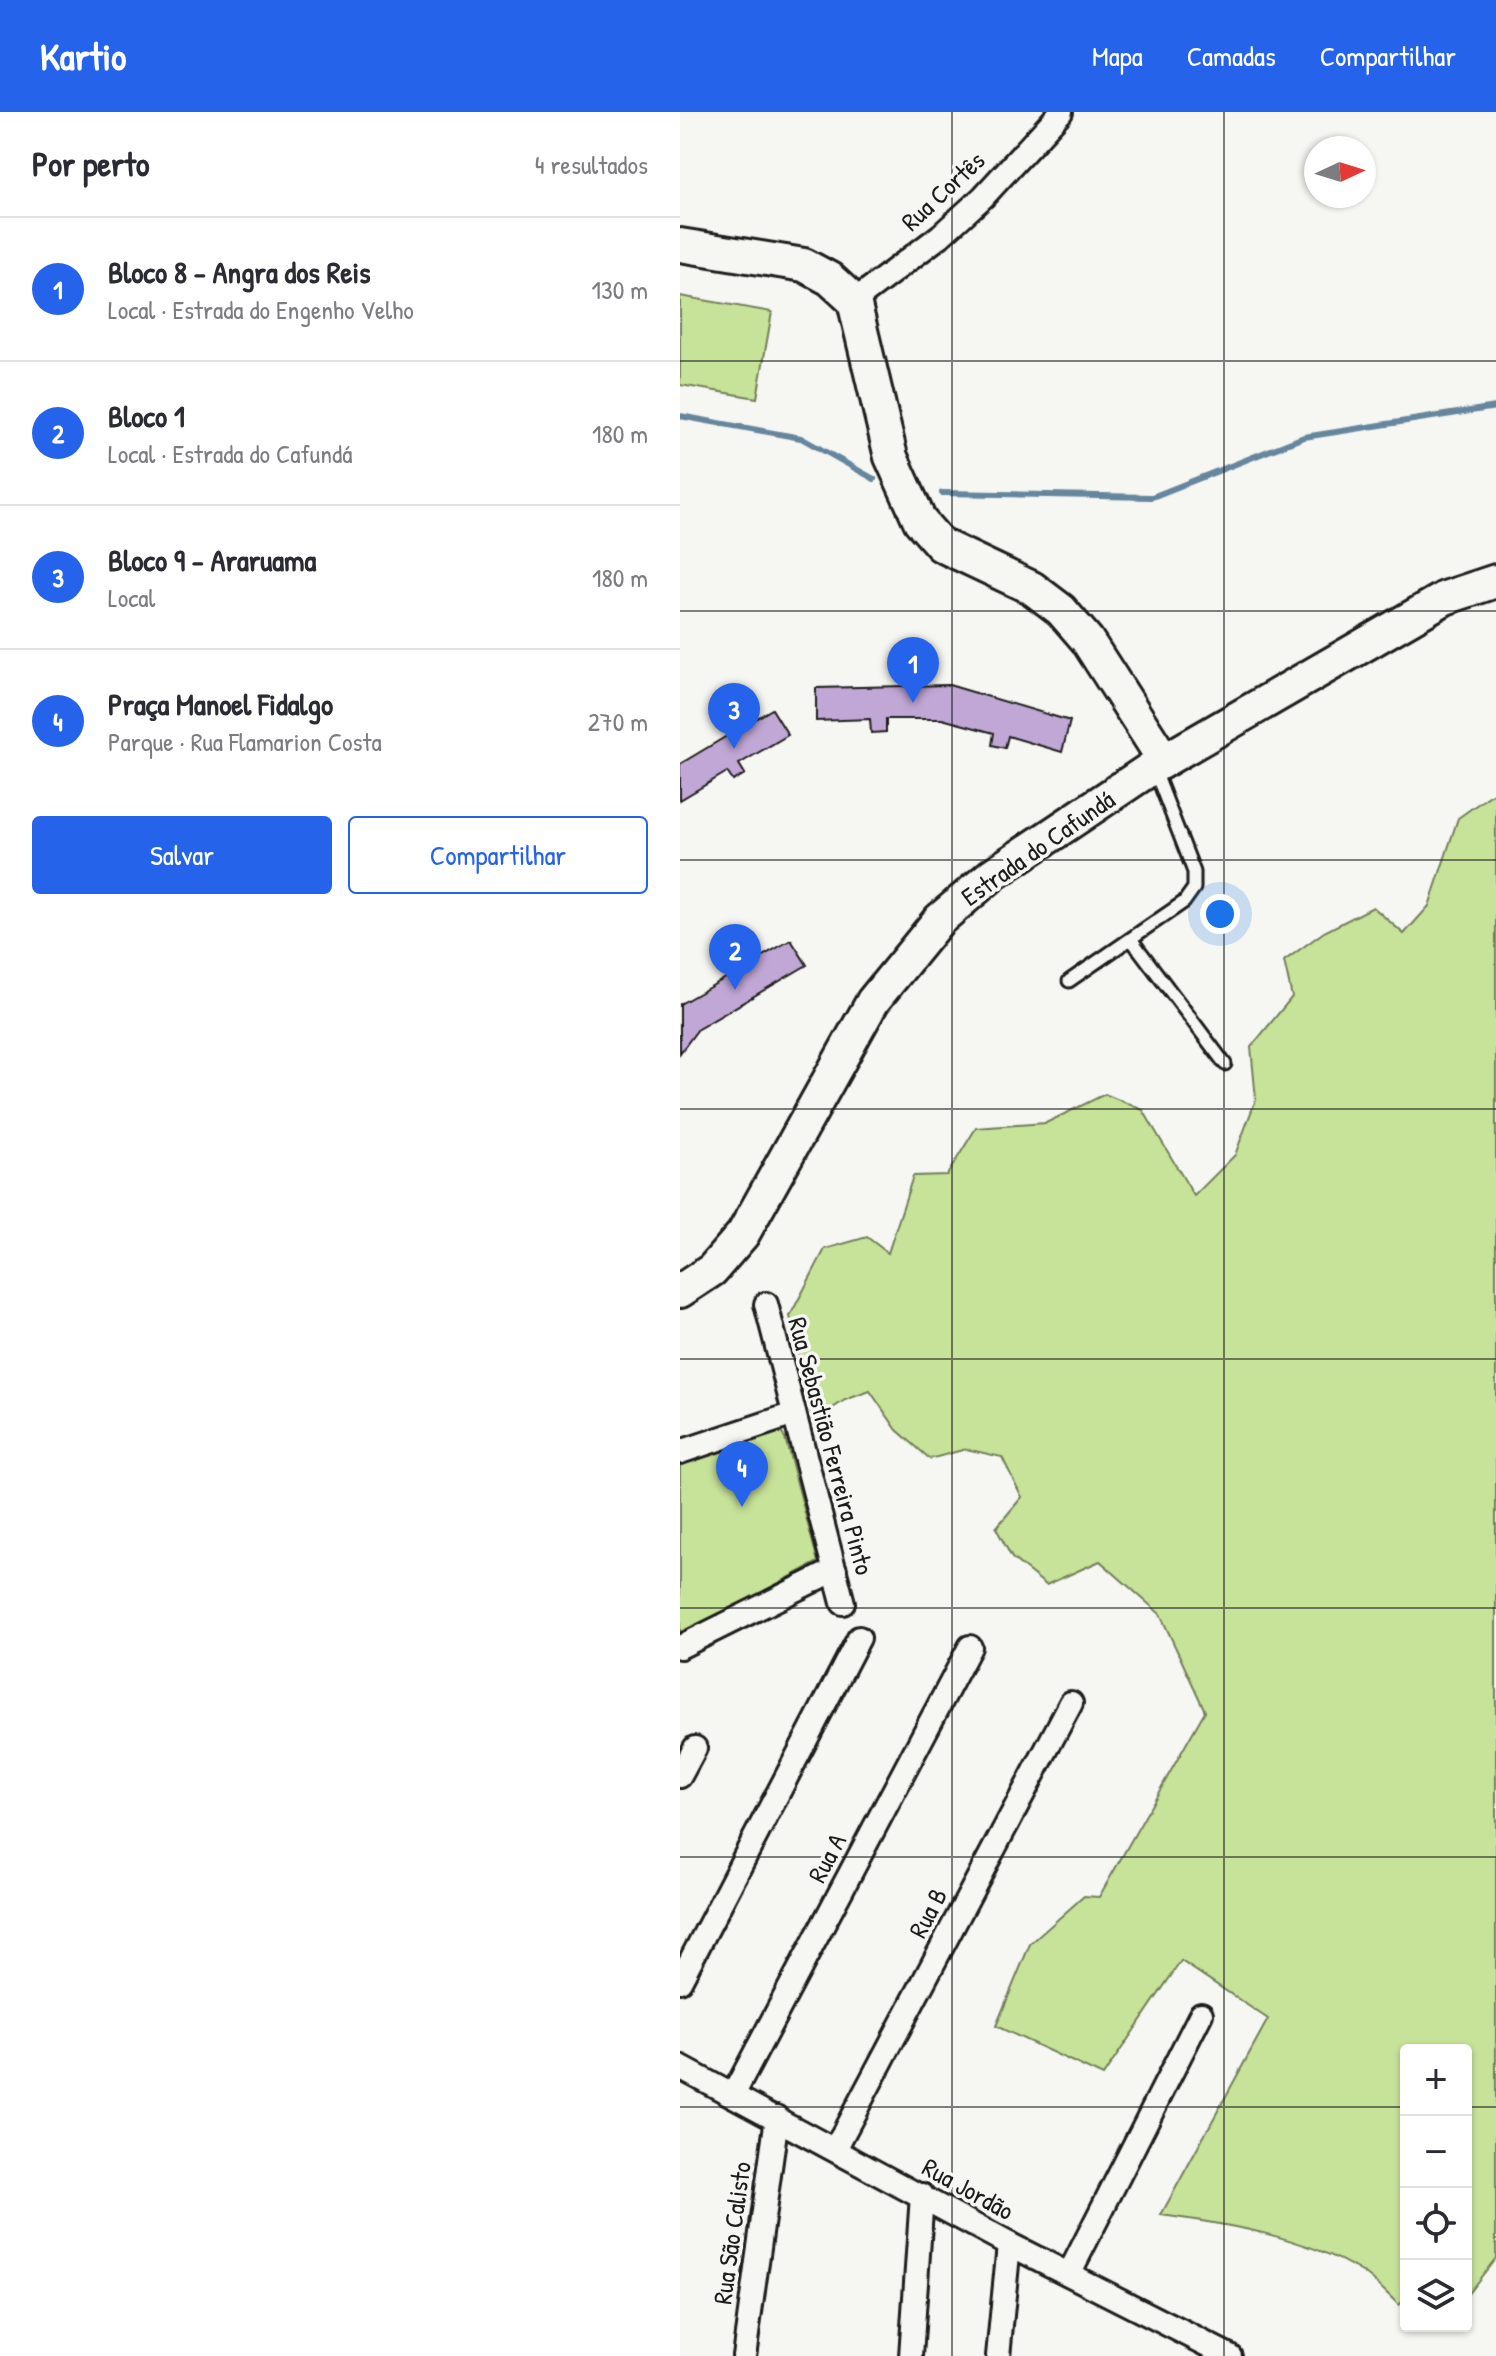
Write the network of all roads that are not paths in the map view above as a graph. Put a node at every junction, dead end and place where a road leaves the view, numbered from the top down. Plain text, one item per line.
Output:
1 (1061, 112) edge
2 (680, 245) edge
3 (854, 301) junction
4 (1496, 581) edge
5 (1159, 764) junction
6 (1131, 939) junction
7 (1069, 981) dead end
8 (1225, 1064) dead end
9 (680, 1291) edge
10 (766, 1304) dead end
11 (794, 1414) junction
12 (680, 1452) edge
13 (835, 1570) junction
14 (843, 1603) dead end
15 (859, 1638) dead end
16 (680, 1647) edge
17 (970, 1647) dead end
18 (1071, 1703) dead end
19 (695, 1748) dead end
20 (680, 1776) edge
21 (680, 1981) edge
22 (1201, 2014) dead end
23 (680, 2067) edge
24 (733, 2095) junction
25 (777, 2117) junction
26 (835, 2149) junction
27 (922, 2195) junction
28 (1009, 2244) junction
29 (1069, 2274) junction
30 (744, 2356) edge
31 (911, 2356) edge
32 (998, 2356) edge
33 (1230, 2356) edge

1 - 3 street, Rua Cortês
2 - 3 main road
3 - 5 main road
4 - 5 main road, Estrada do Cafundá
5 - 6 lane
5 - 9 main road, Estrada do Cafundá
6 - 7 lane
6 - 8 lane
10 - 11 street, Rua Sebastião Ferreira Pinto
11 - 12 street
11 - 13 street, Rua Sebastião Ferreira Pinto
13 - 14 street, Rua Sebastião Ferreira Pinto
13 - 16 street
15 - 21 street
17 - 24 street, Rua A
18 - 26 street, Rua B
19 - 20 street
22 - 29 street
23 - 24 street, Rua Jordão
24 - 25 street, Rua Jordão
25 - 26 street, Rua Jordão
25 - 30 street, Rua São Calisto
26 - 27 street, Rua Jordão
27 - 28 street, Rua Jordão
27 - 31 street
28 - 29 street, Rua Jordão
28 - 32 street
29 - 33 street, Rua Jordão

